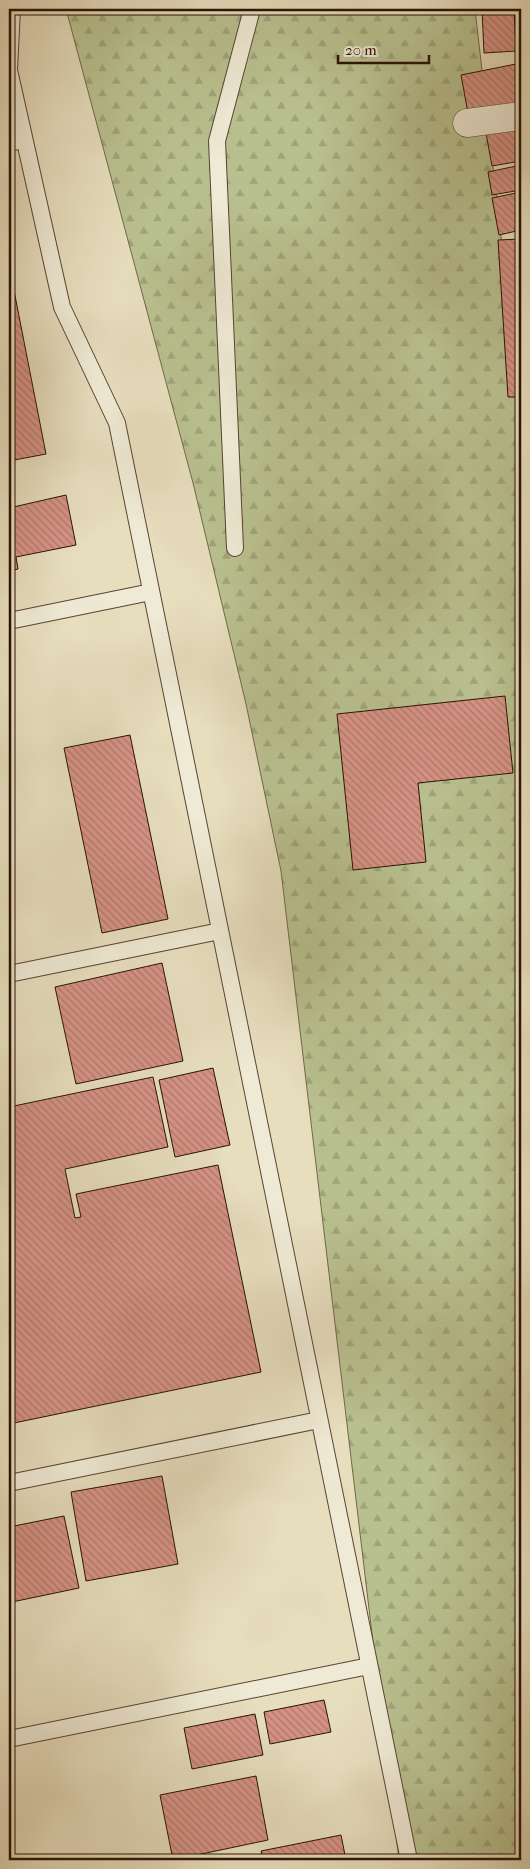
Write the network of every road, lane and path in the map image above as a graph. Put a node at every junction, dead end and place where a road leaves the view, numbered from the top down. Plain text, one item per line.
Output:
1 (12, 9) edge
2 (252, 9) edge
3 (521, 116) edge
4 (468, 123) dead end
5 (17, 142) edge
6 (235, 548) dead end
7 (151, 592) junction
8 (9, 621) edge
9 (220, 931) junction
10 (9, 974) edge
11 (319, 1420) junction
12 (9, 1483) edge
13 (369, 1666) junction
14 (9, 1739) edge
15 (409, 1860) edge

1 - 5 lane
2 - 6 lane
3 - 4 street
5 - 7 lane
7 - 8 lane
7 - 9 lane
9 - 10 lane
9 - 11 lane
11 - 12 lane
11 - 13 lane
13 - 14 lane
13 - 15 lane

